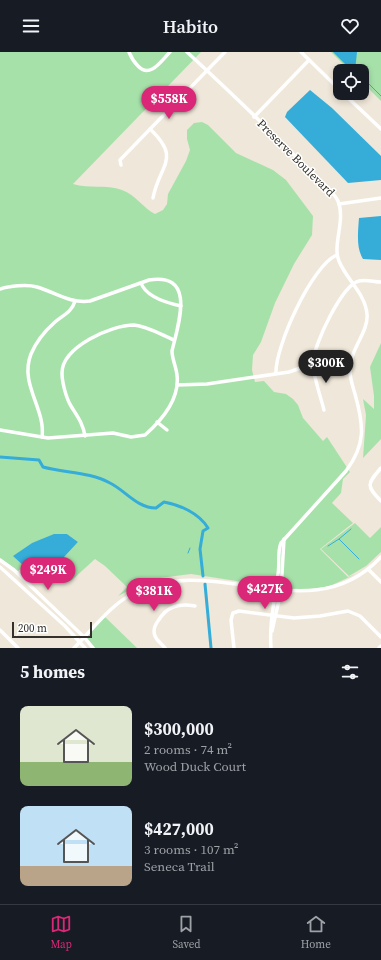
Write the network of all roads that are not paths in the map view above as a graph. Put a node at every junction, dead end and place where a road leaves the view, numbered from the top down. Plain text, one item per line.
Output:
1 (129, 52) edge
2 (170, 52) edge
3 (187, 52) edge
4 (225, 52) edge
5 (300, 52) edge
6 (309, 60) junction
7 (207, 71) junction
8 (333, 83) edge
9 (350, 100) edge
10 (254, 116) junction
11 (150, 129) junction
12 (381, 129) edge
13 (121, 165) dead end
14 (153, 198) dead end
15 (381, 198) edge
16 (339, 204) junction
17 (337, 255) junction
18 (381, 282) edge
19 (141, 283) junction
20 (353, 284) junction
21 (0, 289) edge
22 (75, 300) junction
23 (182, 306) junction
24 (174, 340) junction
25 (312, 363) junction
26 (350, 363) junction
27 (276, 373) junction
28 (177, 385) junction
29 (324, 410) dead end
30 (157, 422) junction
31 (0, 430) edge
32 (167, 430) dead end
33 (85, 436) junction
34 (42, 437) junction
35 (381, 468) edge
36 (381, 501) edge
37 (284, 540) junction
38 (381, 557) edge
39 (0, 560) edge
40 (0, 567) edge
41 (368, 570) junction
42 (381, 582) edge
43 (276, 590) junction
44 (281, 591) junction
45 (195, 606) dead end
46 (274, 617) junction
47 (0, 630) edge
48 (84, 637) junction
49 (381, 637) edge
50 (80, 642) junction
51 (381, 646) edge
52 (18, 648) edge
53 (74, 648) edge
54 (85, 648) edge
55 (93, 648) edge
56 (165, 648) edge
57 (234, 648) edge
58 (271, 648) edge
59 (379, 648) edge

1 - 2 street
3 - 7 street, Preserve Boulevard
4 - 7 street
5 - 6 street
6 - 8 street
6 - 10 street
7 - 10 street, Preserve Boulevard
7 - 11 street
9 - 12 street
10 - 16 street, Preserve Boulevard
11 - 13 street
11 - 14 street
15 - 16 street
16 - 17 street, Preserve Boulevard
17 - 20 street, Preserve Boulevard
17 - 27 street
18 - 20 street
19 - 22 street
19 - 23 street
19 - 23 street
20 - 25 street
20 - 26 street, Preserve Boulevard
21 - 22 street
22 - 34 street
23 - 24 street
24 - 28 street
24 - 33 street
25 - 26 street
25 - 27 street
25 - 29 street
26 - 37 street, Preserve Boulevard
27 - 28 street
28 - 30 street
30 - 32 street
30 - 33 street
31 - 34 street
33 - 34 street
35 - 36 street
37 - 43 street, Preserve Boulevard
37 - 44 street
38 - 41 street
39 - 48 street
40 - 50 street
41 - 42 street
41 - 44 street
43 - 44 street
43 - 46 street, Preserve Boulevard
43 - 48 street
44 - 46 street
45 - 56 street
46 - 49 street
46 - 57 street
46 - 58 street
47 - 52 street
48 - 50 street
48 - 55 street
50 - 53 street
50 - 54 street
51 - 59 street

